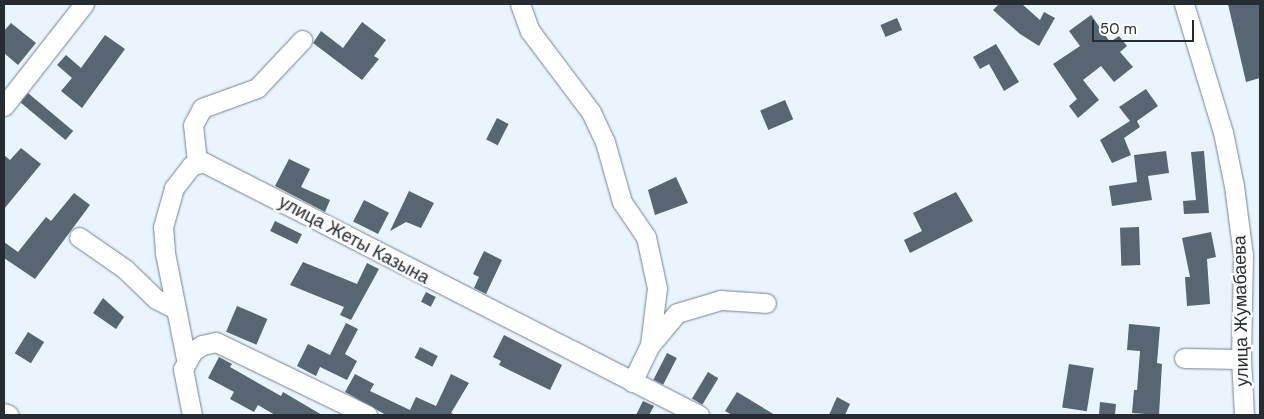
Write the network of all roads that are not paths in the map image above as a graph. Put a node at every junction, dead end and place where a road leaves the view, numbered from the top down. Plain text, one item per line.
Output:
1 (84, 4) edge
2 (520, 4) edge
3 (1184, 4) edge
4 (302, 40) dead end
5 (4, 106) edge
6 (197, 162) junction
7 (79, 237) dead end
8 (766, 303) dead end
9 (176, 309) junction
10 (650, 345) junction
11 (1184, 358) dead end
12 (186, 359) junction
13 (1241, 359) junction
14 (632, 382) junction
15 (4, 413) edge
16 (9, 415) edge
17 (192, 415) edge
18 (367, 415) edge
19 (699, 415) edge
20 (1244, 415) edge

1 - 5 street
2 - 10 street
3 - 13 street, улица Жумабаева
4 - 6 street
6 - 9 street
6 - 14 street, улица Жеты Казына
7 - 9 street
8 - 10 street
9 - 12 street
10 - 14 street
11 - 13 street
12 - 17 street
12 - 18 street
13 - 20 street, улица Жумабаева
14 - 19 street, улица Жеты Казына
15 - 16 street

